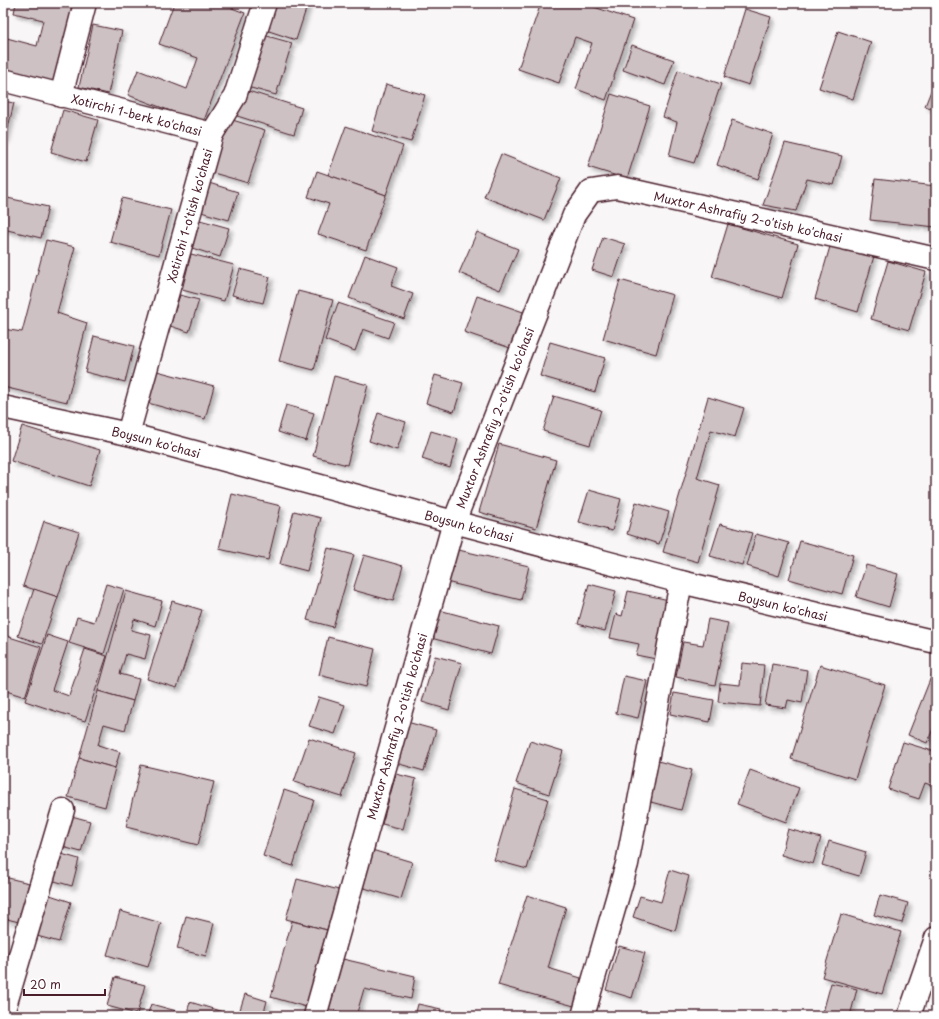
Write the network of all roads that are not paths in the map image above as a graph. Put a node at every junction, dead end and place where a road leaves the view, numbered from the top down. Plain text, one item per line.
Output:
1 (85, 3) edge
2 (265, 3) edge
3 (3, 80) edge
4 (61, 96) junction
5 (212, 134) junction
6 (936, 259) edge
7 (3, 407) edge
8 (128, 434) junction
9 (454, 522) junction
10 (680, 582) junction
11 (936, 642) edge
12 (63, 810) dead end
13 (936, 938) edge
14 (3, 1013) edge
15 (315, 1016) edge
16 (583, 1016) edge
17 (909, 1016) edge

1 - 4 street, Xotirchi 1-berk ko'chasi
2 - 5 street, Xotirchi 1-o'tish ko'chasi
3 - 4 street, Xotirchi 1-berk ko'chasi
4 - 5 street, Xotirchi 1-berk ko'chasi
5 - 8 street, Xotirchi 1-o'tish ko'chasi
6 - 9 street, Muxtor Ashrafiy 2-o'tish ko'chasi
7 - 8 street, Boysun ko'chasi
8 - 9 street, Boysun ko'chasi
9 - 10 street, Boysun ko'chasi
9 - 15 street, Muxtor Ashrafiy 2-o'tish ko'chasi
10 - 11 street, Boysun ko'chasi
10 - 16 street
12 - 14 street
13 - 17 street

